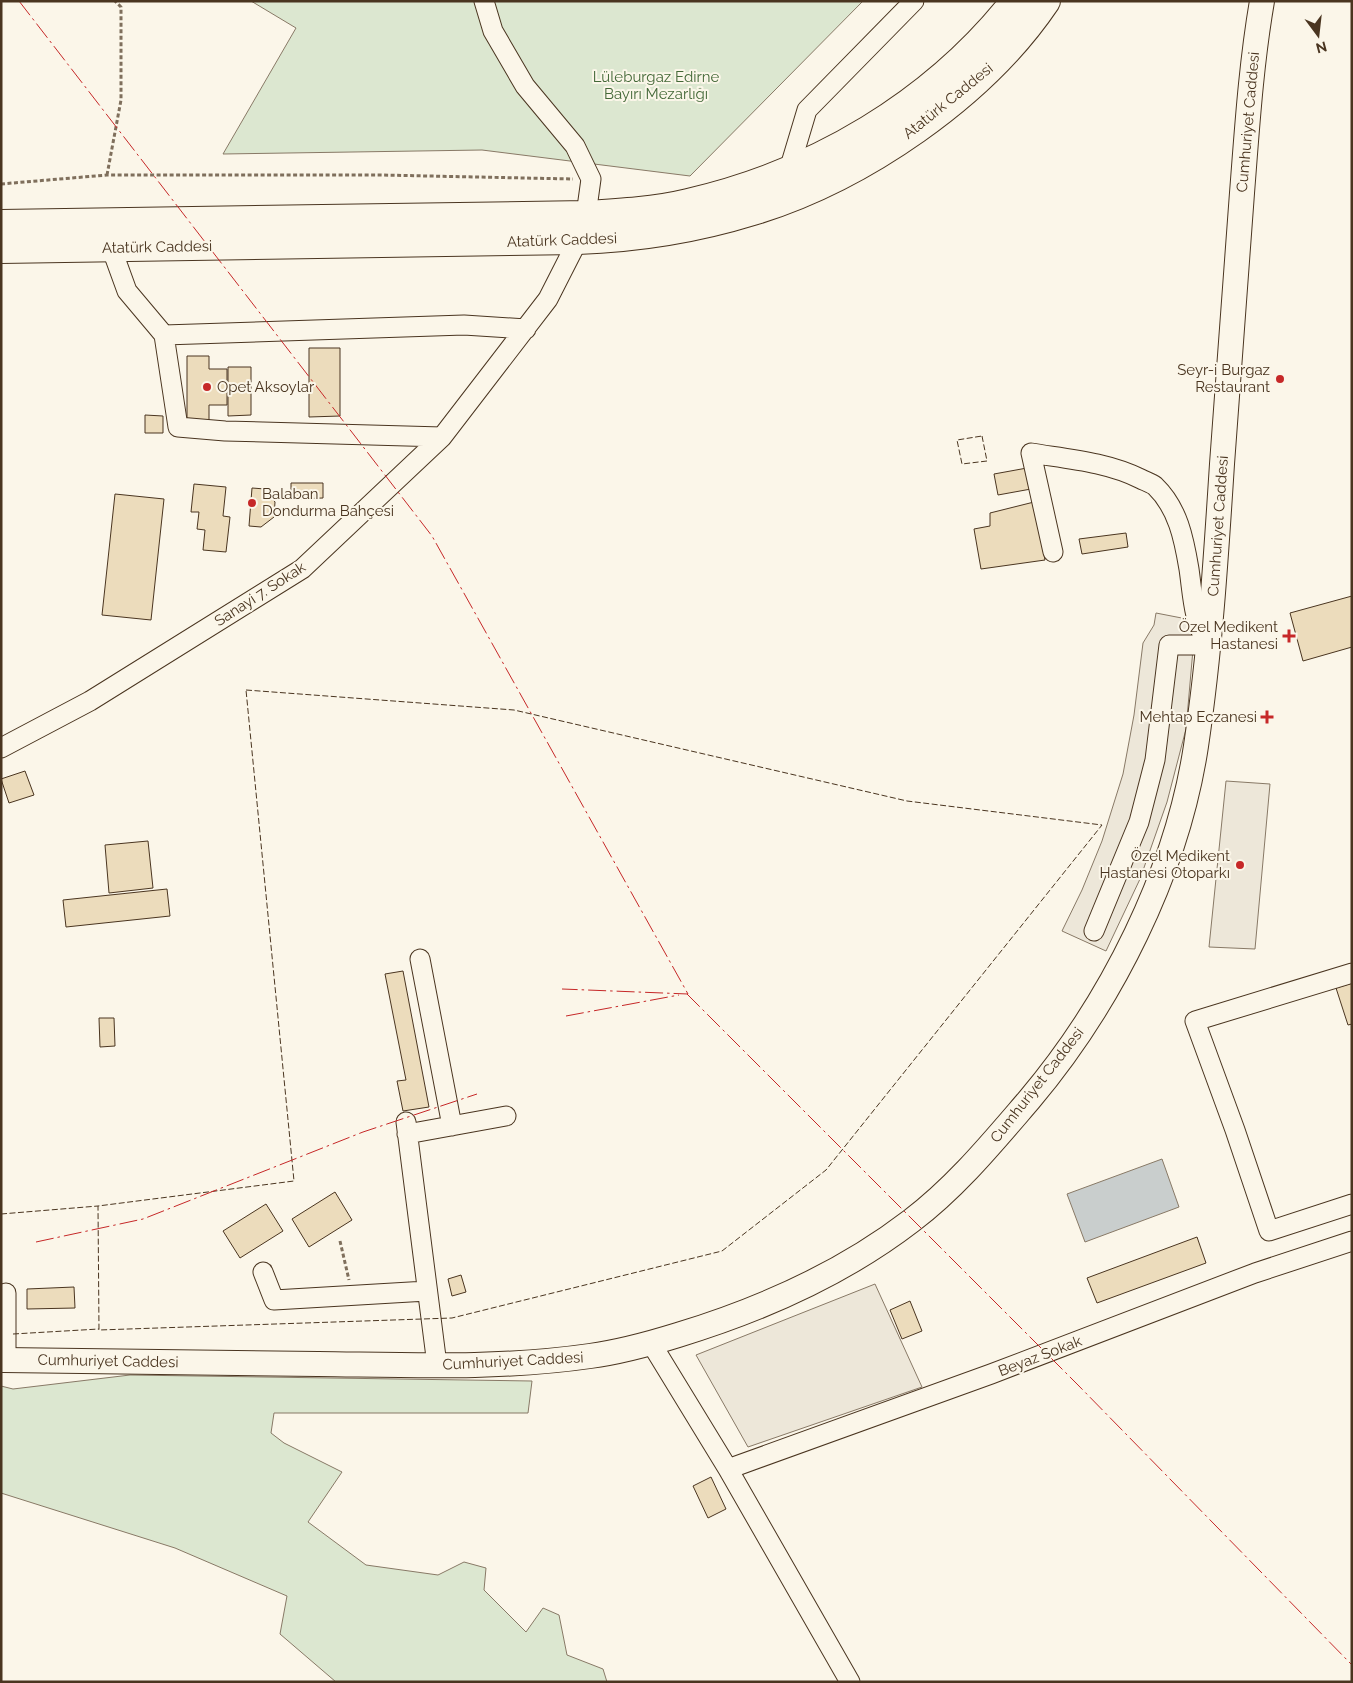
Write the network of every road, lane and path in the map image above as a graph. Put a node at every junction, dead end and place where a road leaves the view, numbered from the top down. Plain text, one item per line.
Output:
1 (115, 1) edge
2 (484, 1) edge
3 (914, 1) edge
4 (1014, 1) edge
5 (1046, 1) edge
6 (1262, 1) edge
7 (789, 170) junction
8 (107, 175) junction
9 (591, 179) junction
10 (1, 184) edge
11 (586, 215) junction
12 (1, 224) edge
13 (578, 240) junction
14 (111, 247) junction
15 (1, 249) edge
16 (526, 329) junction
17 (164, 335) junction
18 (442, 437) junction
19 (1053, 552) dead end
20 (1208, 645) junction
21 (1, 748) edge
22 (1094, 931) dead end
23 (420, 959) dead end
24 (1352, 972) edge
25 (506, 1116) dead end
26 (452, 1126) junction
27 (1352, 1204) edge
28 (340, 1241) dead end
29 (1352, 1241) edge
30 (263, 1272) dead end
31 (427, 1291) junction
32 (6, 1293) dead end
33 (352, 1296) junction
34 (652, 1343) junction
35 (4, 1360) edge
36 (437, 1365) junction
37 (728, 1469) junction
38 (850, 1682) edge

1 - 8 path
2 - 9 street
3 - 7 street
4 - 7 highway, Atatürk Caddesi
5 - 13 highway, Atatürk Caddesi
6 - 20 main road, Cumhuriyet Caddesi
7 - 11 highway, Atatürk Caddesi
8 - 9 path
8 - 10 path
9 - 11 street
11 - 12 highway, Atatürk Caddesi
13 - 14 highway, Atatürk Caddesi
13 - 16 street, Sanayi 7. Sokak
14 - 15 highway, Atatürk Caddesi
14 - 17 street
16 - 17 street
16 - 18 street, Sanayi 7. Sokak
17 - 18 street
18 - 21 street, Sanayi 7. Sokak
19 - 20 street
20 - 22 street
20 - 34 main road, Cumhuriyet Caddesi
23 - 26 street
24 - 27 street
25 - 26 street
26 - 31 street
28 - 33 path
29 - 37 street, Beyaz Sokak
30 - 33 street
31 - 33 street
31 - 36 street
32 - 35 street
34 - 36 main road, Cumhuriyet Caddesi
34 - 37 street
35 - 36 main road, Cumhuriyet Caddesi
37 - 38 street

